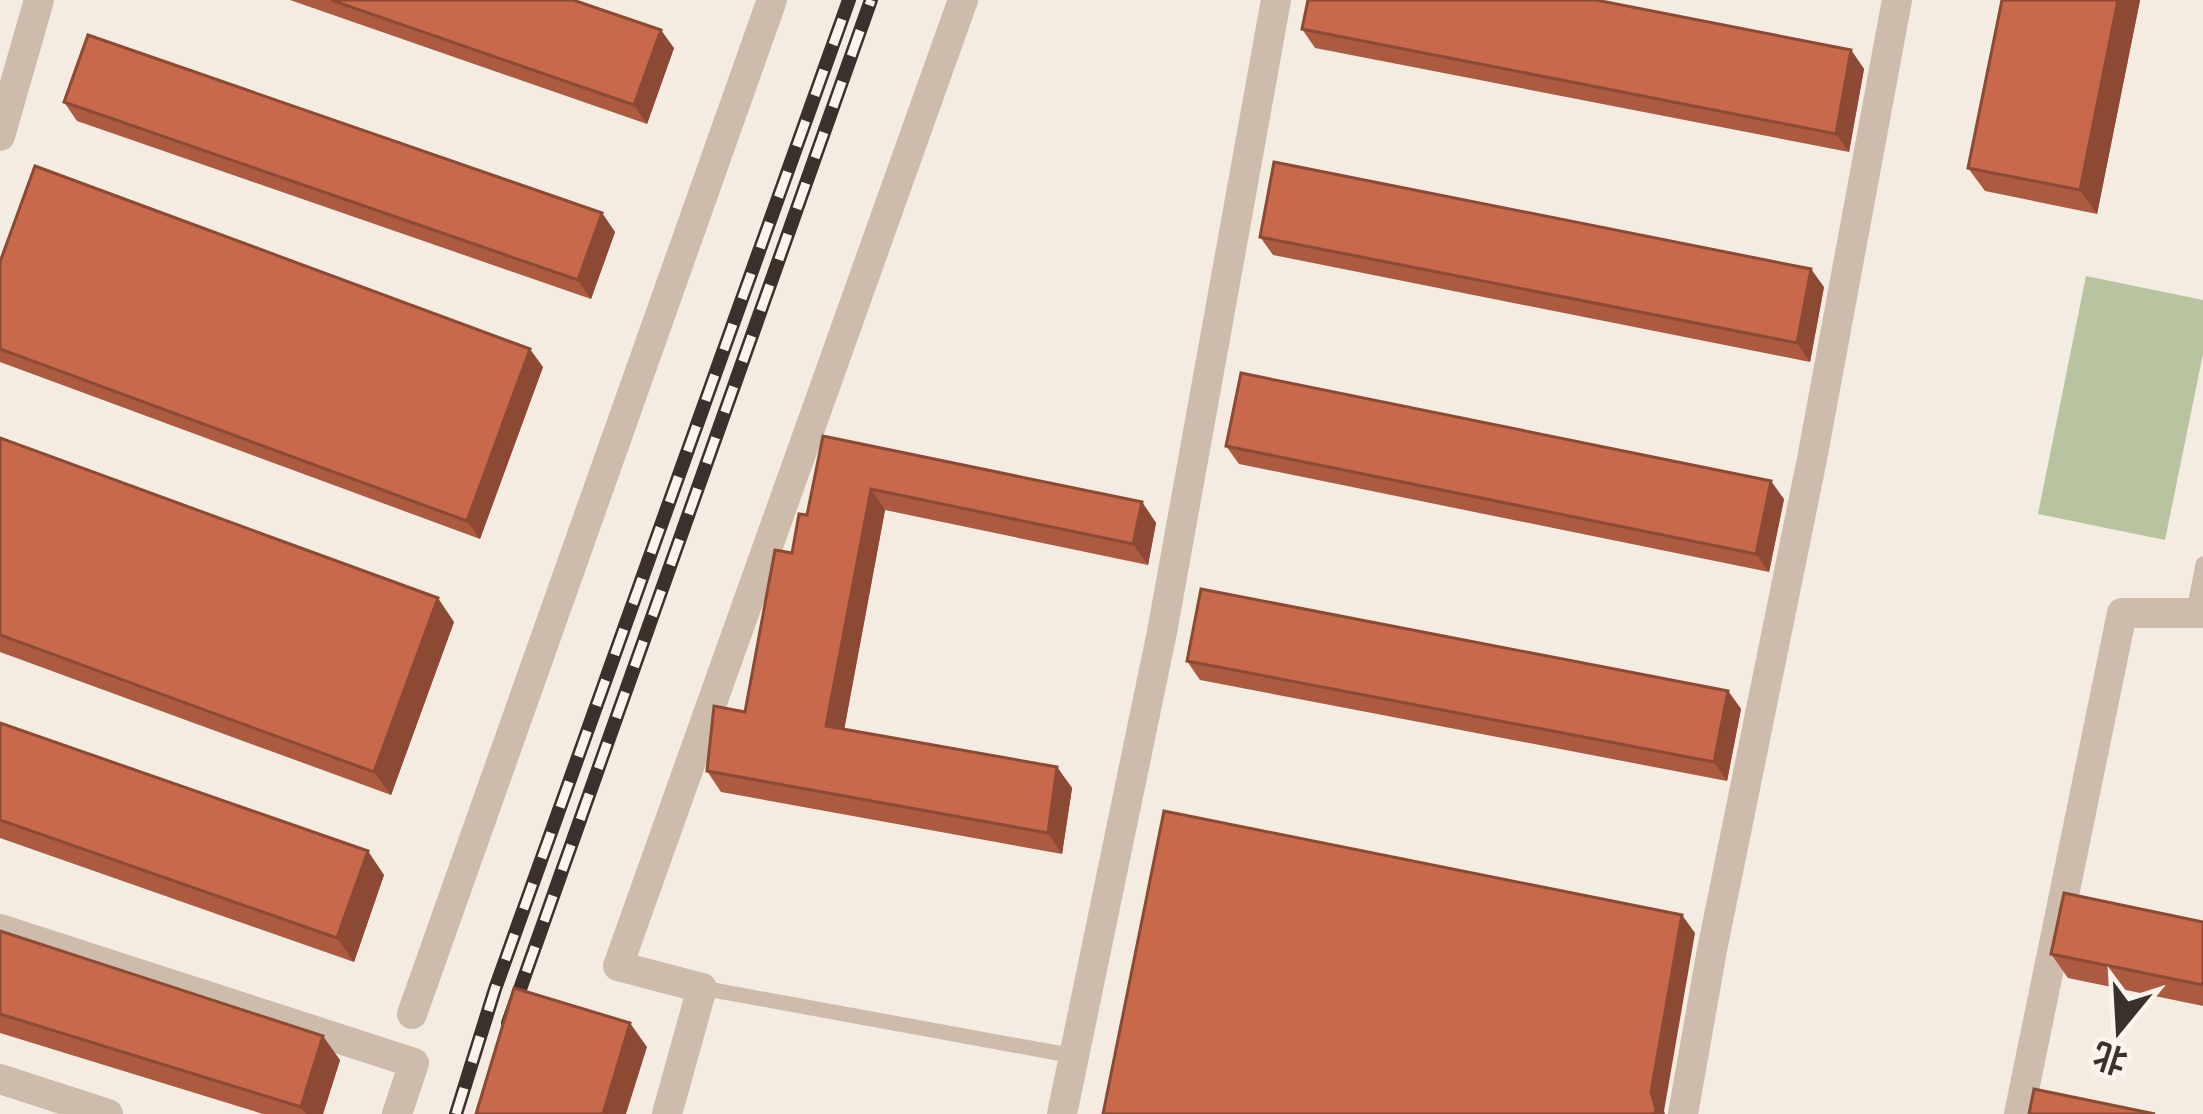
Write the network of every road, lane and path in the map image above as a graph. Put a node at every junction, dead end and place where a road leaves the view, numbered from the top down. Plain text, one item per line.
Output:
1 (39, 0) edge
2 (772, 0) edge
3 (963, 0) edge
4 (1276, 0) edge
5 (1897, 0) edge
6 (0, 136) edge
7 (2203, 564) edge
8 (2198, 612) edge
9 (0, 929) edge
10 (702, 988) junction
11 (412, 1014) dead end
12 (1074, 1057) junction
13 (0, 1078) edge
14 (108, 1114) edge
15 (397, 1114) edge
16 (667, 1114) edge
17 (1062, 1114) edge
18 (1683, 1114) edge
19 (2019, 1114) edge

1 - 6 street
2 - 11 street
3 - 10 street
4 - 12 street
5 - 18 street
7 - 8 lane
8 - 19 street
9 - 15 street
10 - 12 lane
10 - 16 street
12 - 17 street
13 - 14 street

